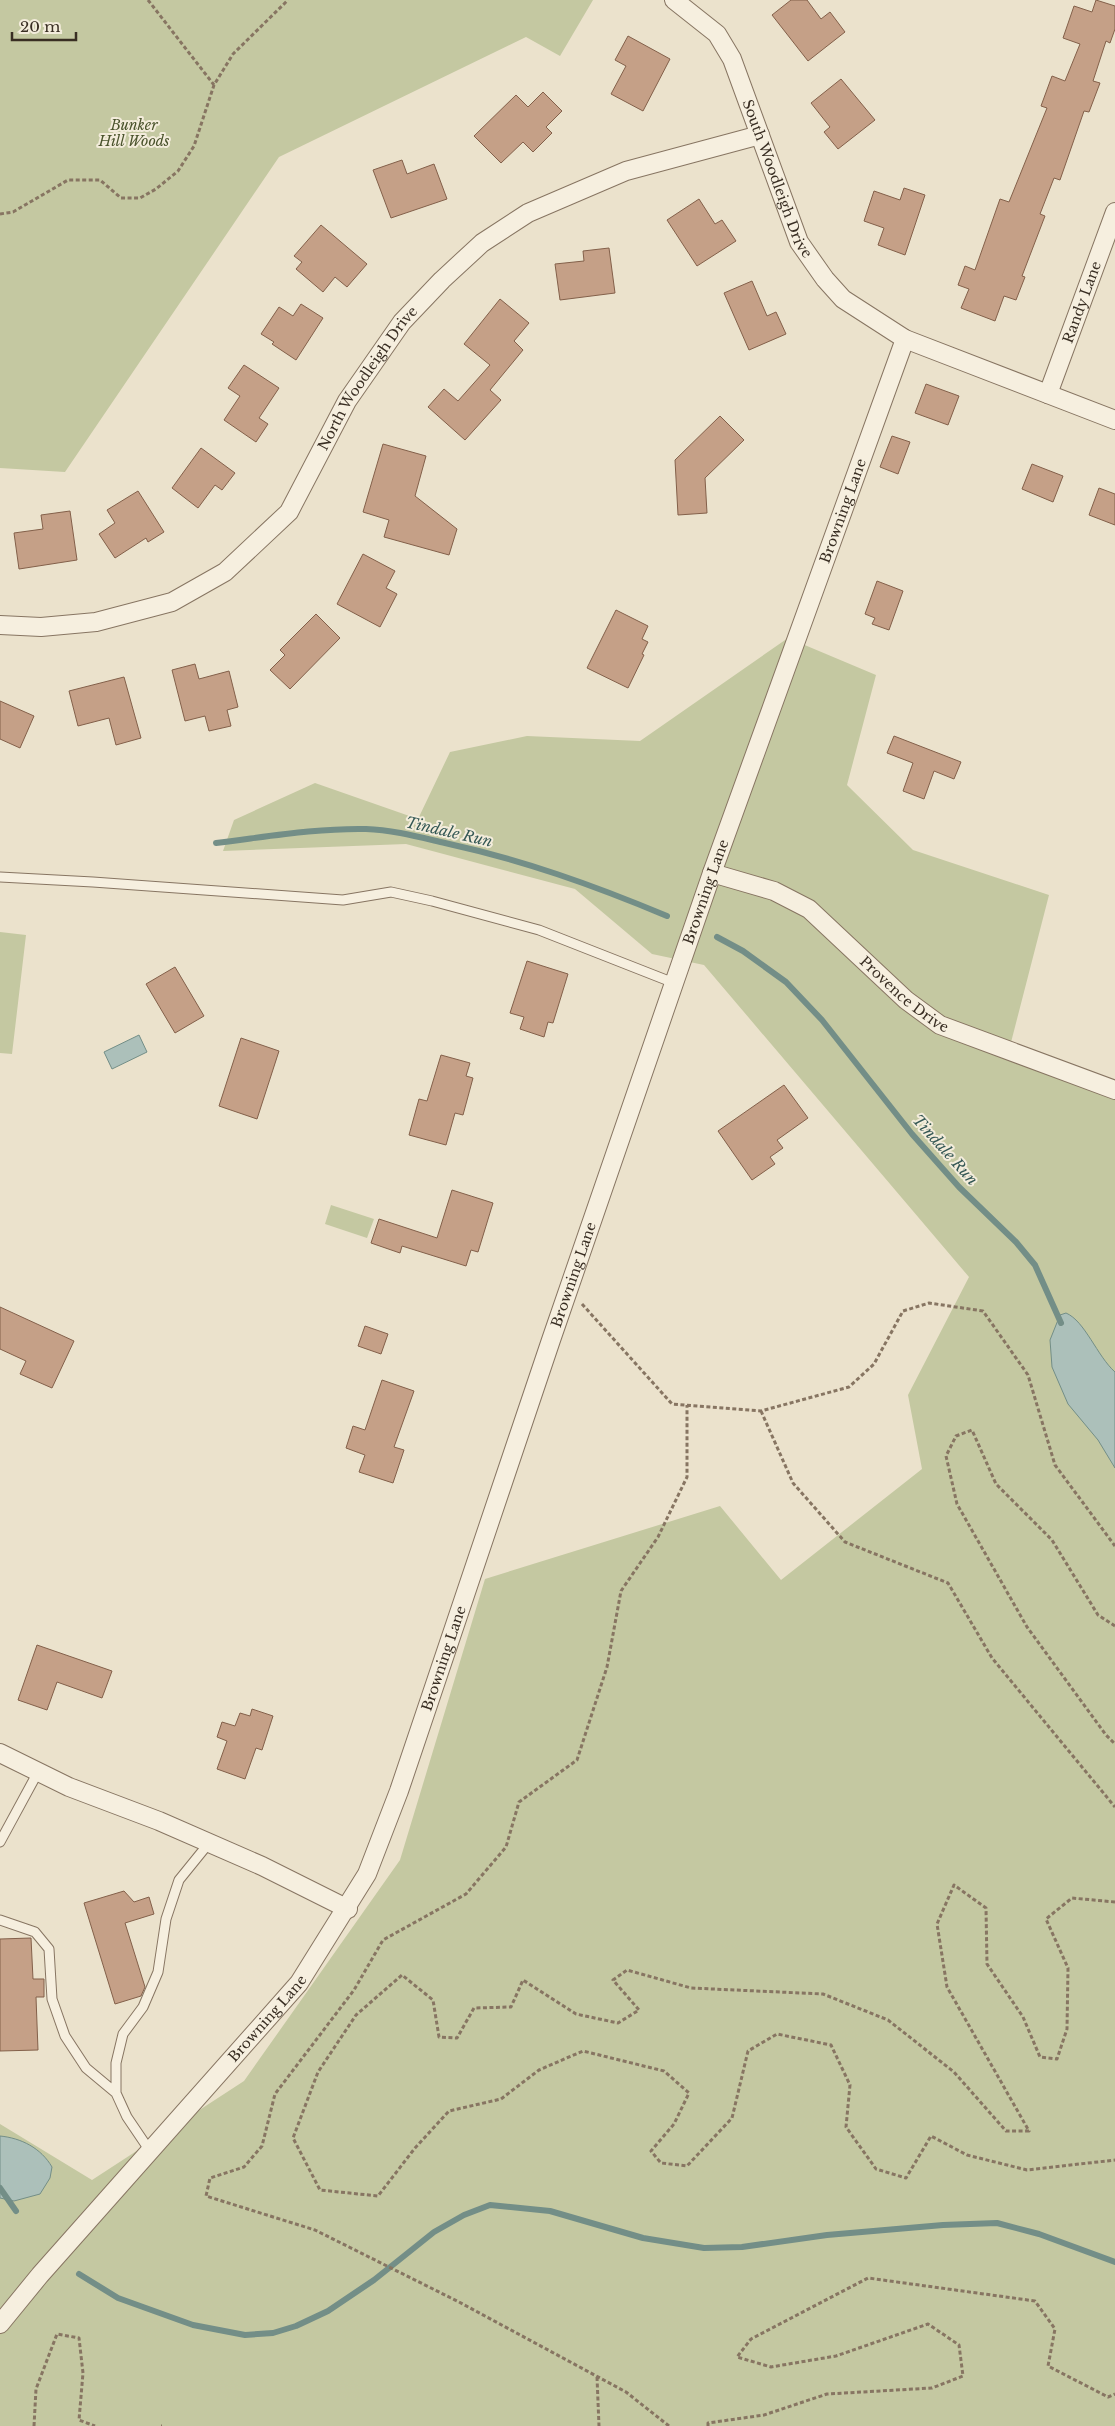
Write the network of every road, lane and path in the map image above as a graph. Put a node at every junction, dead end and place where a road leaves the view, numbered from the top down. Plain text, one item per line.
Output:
1 (148, 0) edge
2 (288, 0) edge
3 (674, 0) edge
4 (214, 84) junction
5 (760, 135) junction
6 (1115, 212) edge
7 (0, 214) edge
8 (905, 339) junction
9 (1048, 394) junction
10 (1115, 420) edge
11 (0, 625) edge
12 (712, 873) junction
13 (0, 877) edge
14 (674, 983) junction
15 (1115, 1090) edge
16 (568, 1289) junction
17 (686, 1405) junction
18 (760, 1411) junction
19 (1115, 1546) edge
20 (1115, 1626) edge
21 (1115, 1744) edge
22 (0, 1753) edge
23 (38, 1772) junction
24 (1115, 1807) edge
25 (0, 1842) edge
26 (209, 1843) junction
27 (1115, 1902) edge
28 (348, 1909) junction
29 (0, 1920) edge
30 (116, 2093) junction
31 (150, 2151) junction
32 (1115, 2160) edge
33 (0, 2324) edge
34 (597, 2377) junction
35 (1115, 2394) edge
36 (34, 2426) edge
37 (96, 2426) edge
38 (599, 2426) edge
39 (669, 2426) edge
40 (708, 2426) edge

1 - 4 path
2 - 4 path
3 - 5 street, South Woodleigh Drive
4 - 7 path
5 - 8 street, South Woodleigh Drive
5 - 11 street, North Woodleigh Drive
6 - 9 street, Randy Lane
8 - 9 street
8 - 12 street, Browning Lane
9 - 10 street
12 - 14 street, Browning Lane
12 - 15 street, Provence Drive
13 - 14 lane
14 - 16 street, Browning Lane
16 - 17 path
16 - 28 street, Browning Lane
17 - 18 path
17 - 34 path
18 - 19 path
18 - 24 path
20 - 21 path
22 - 23 street
23 - 25 lane
23 - 26 street
26 - 28 street
26 - 30 lane
27 - 32 path
28 - 31 street, Browning Lane
29 - 30 lane
30 - 31 lane
31 - 33 street, Browning Lane
34 - 38 path
34 - 39 path
35 - 40 path
36 - 37 path

